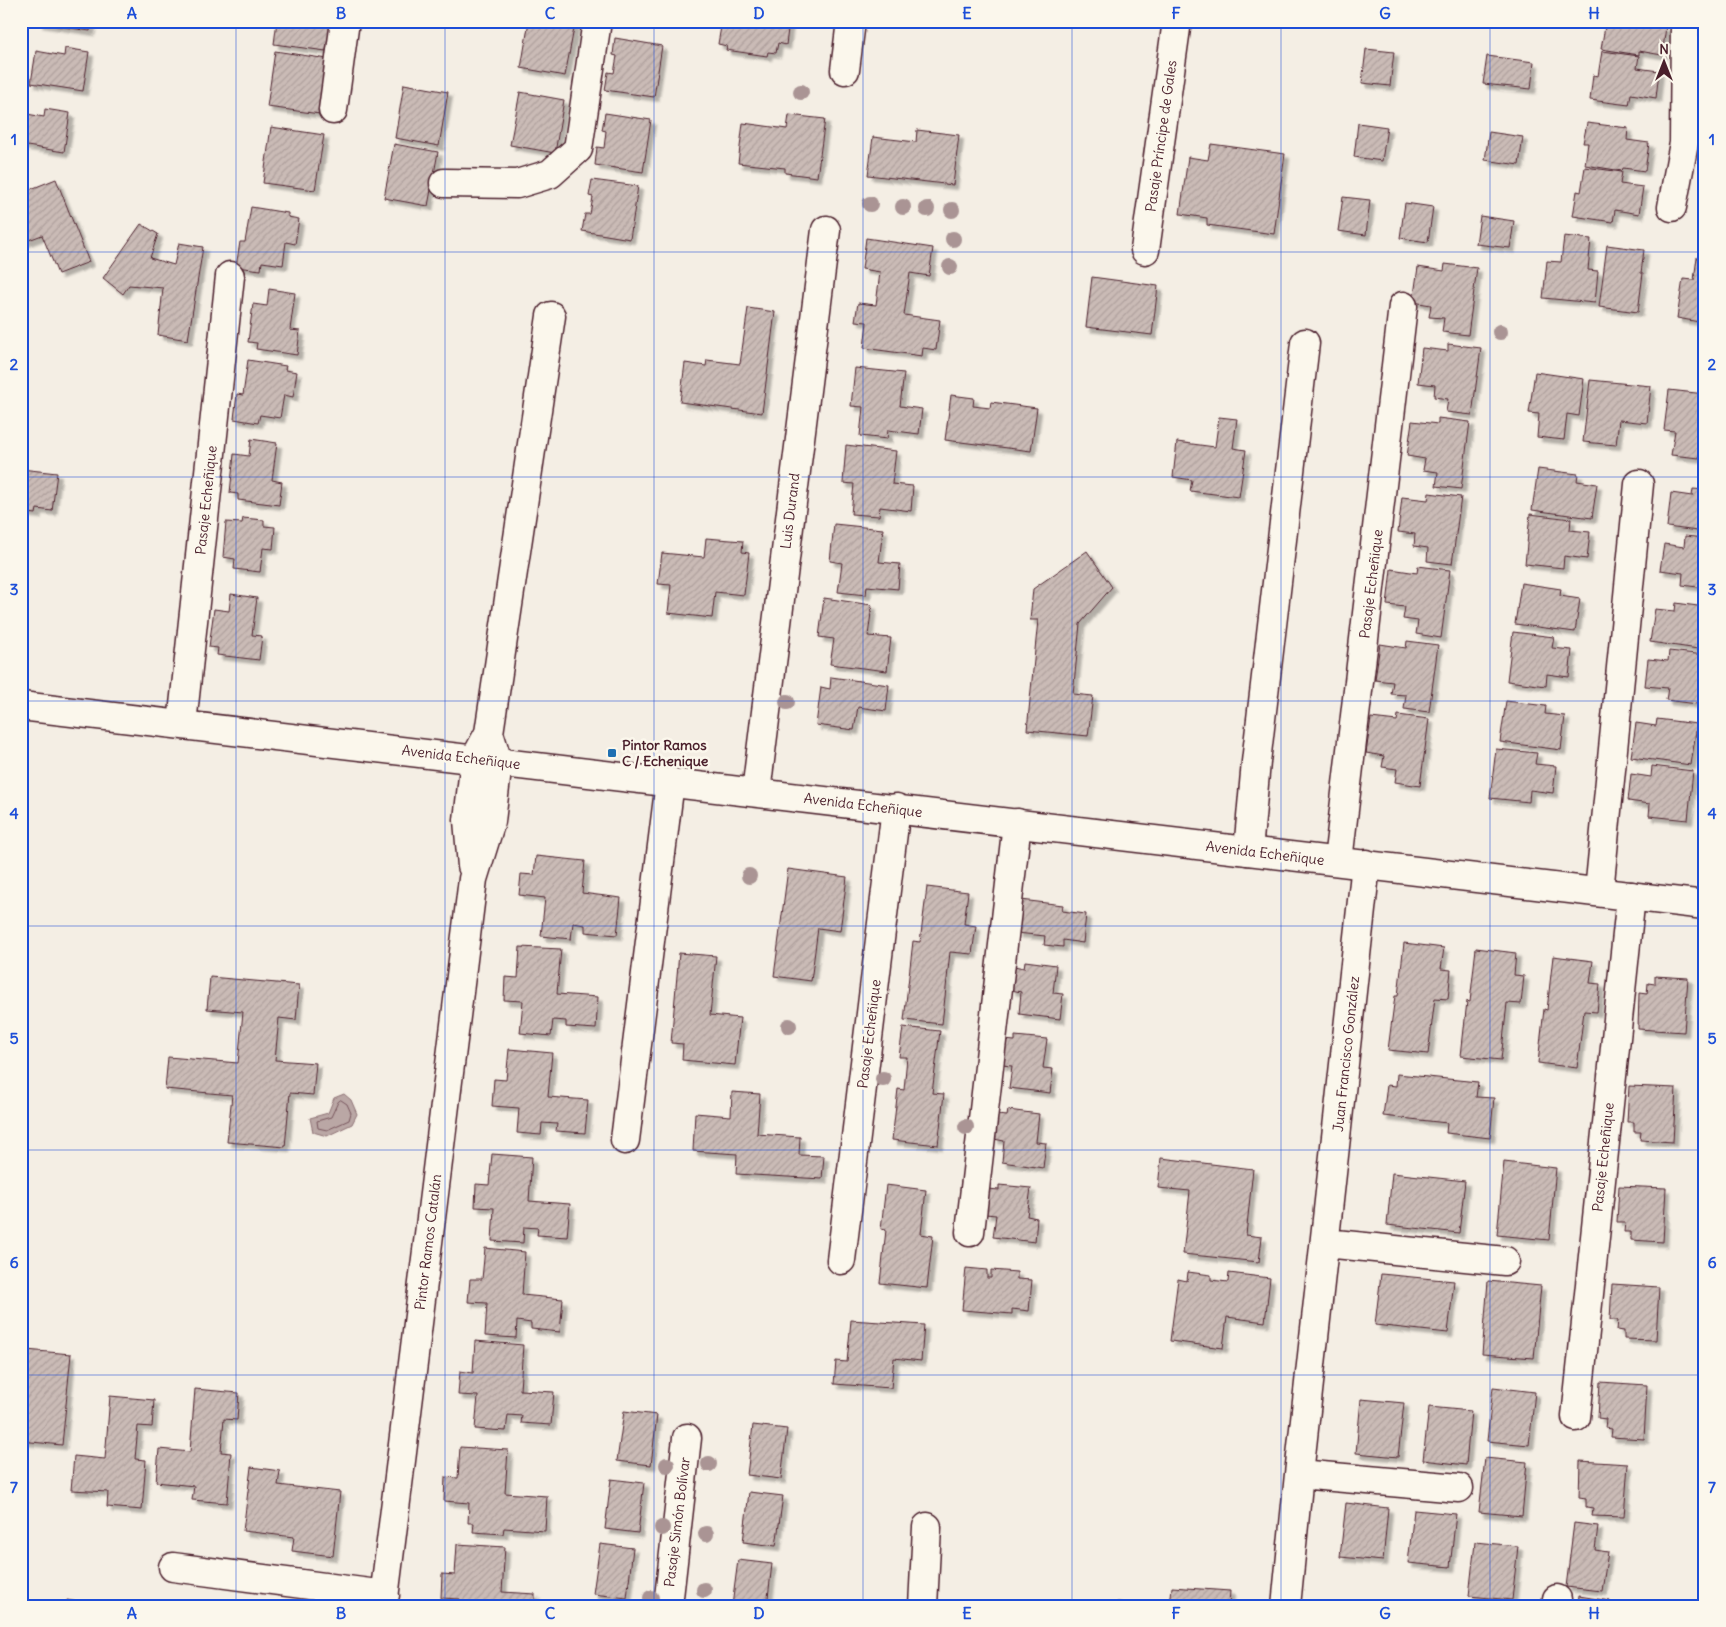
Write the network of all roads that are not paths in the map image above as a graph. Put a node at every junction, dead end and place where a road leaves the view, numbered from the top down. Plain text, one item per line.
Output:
1 (345, 21) edge
2 (597, 21) edge
3 (851, 21) edge
4 (1177, 21) edge
5 (1685, 21) edge
6 (845, 70) dead end
7 (333, 110) dead end
8 (444, 183) dead end
9 (1672, 207) dead end
10 (826, 230) dead end
11 (1145, 250) dead end
12 (230, 276) dead end
13 (1403, 306) dead end
14 (551, 316) dead end
15 (1305, 343) dead end
16 (1639, 484) dead end
17 (21, 706) edge
18 (182, 724) junction
19 (487, 760) junction
20 (670, 782) junction
21 (756, 792) junction
22 (896, 808) junction
23 (1016, 823) junction
24 (1248, 850) junction
25 (1338, 861) junction
26 (1366, 864) junction
27 (1600, 892) junction
28 (1631, 896) junction
29 (1705, 905) edge
30 (624, 1140) dead end
31 (970, 1232) dead end
32 (1325, 1243) junction
33 (841, 1260) dead end
34 (1505, 1261) dead end
35 (1576, 1418) dead end
36 (687, 1438) dead end
37 (1299, 1474) junction
38 (1460, 1488) dead end
39 (928, 1527) dead end
40 (173, 1567) dead end
41 (384, 1600) edge
42 (668, 1606) edge
43 (923, 1606) edge
44 (1286, 1606) edge

1 - 7 street
2 - 8 street
3 - 6 street
4 - 11 street, Pasaje Príncipe de Gales
5 - 9 street
10 - 21 street, Luis Durand
12 - 18 street, Pasaje Echeñique
13 - 25 street, Pasaje Echeñique
14 - 19 street
15 - 24 street
16 - 27 street
17 - 18 street, Avenida Echeñique
18 - 19 street, Avenida Echeñique
19 - 20 street, Avenida Echeñique
19 - 41 street, Pintor Ramos Catalán
20 - 21 street, Avenida Echeñique
20 - 30 street
21 - 22 street, Avenida Echeñique
22 - 23 street, Avenida Echeñique
22 - 33 street, Pasaje Echeñique
23 - 24 street, Avenida Echeñique
23 - 31 street
24 - 25 street, Avenida Echeñique
25 - 26 street, Avenida Echeñique
26 - 27 street, Avenida Echeñique
26 - 32 street, Juan Francisco González
27 - 28 street, Avenida Echeñique
28 - 29 street, Avenida Echeñique
28 - 35 street, Pasaje Echeñique
32 - 34 street
32 - 37 street, Juan Francisco González
36 - 42 street, Pasaje Simón Bolívar
37 - 38 street
37 - 44 street, Juan Francisco González
39 - 43 street
40 - 41 street

